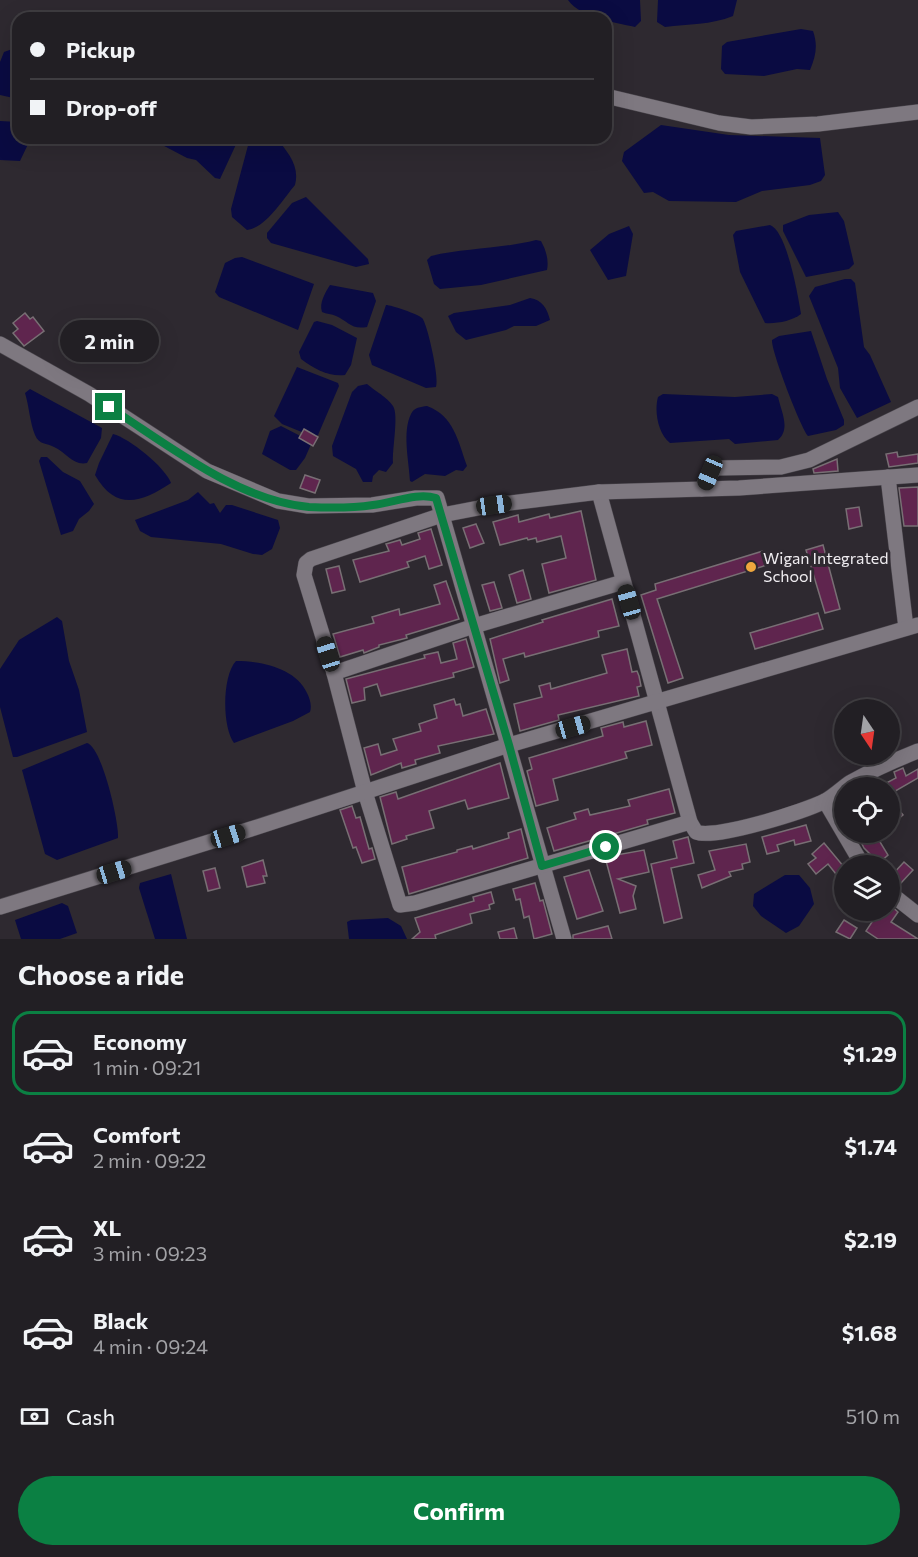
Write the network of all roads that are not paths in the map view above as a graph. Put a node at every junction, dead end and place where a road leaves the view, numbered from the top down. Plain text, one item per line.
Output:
1 (612, 97) edge
2 (918, 112) edge
3 (0, 344) edge
4 (918, 407) edge
5 (918, 475) edge
6 (888, 477) junction
7 (702, 489) junction
8 (600, 492) junction
9 (442, 514) junction
10 (623, 582) junction
11 (474, 626) junction
12 (912, 626) edge
13 (334, 674) junction
14 (658, 703) junction
15 (509, 745) junction
16 (918, 751) edge
17 (365, 792) junction
18 (825, 801) junction
19 (690, 822) junction
20 (857, 855) edge
21 (542, 866) junction
22 (900, 901) edge
23 (0, 907) edge
24 (918, 915) edge
25 (564, 939) edge

1 - 2 street
3 - 9 street
4 - 7 street
5 - 6 street
6 - 7 street
6 - 12 street
7 - 8 street
8 - 9 street
8 - 10 street
9 - 11 street
9 - 13 street
10 - 11 street
10 - 14 street
11 - 13 street
11 - 15 street
12 - 14 street
13 - 17 street
14 - 15 street
14 - 19 street
15 - 17 street
15 - 21 street
16 - 18 street
17 - 21 street
17 - 23 street
18 - 19 street
18 - 20 street
19 - 21 street
21 - 25 street
22 - 24 street

